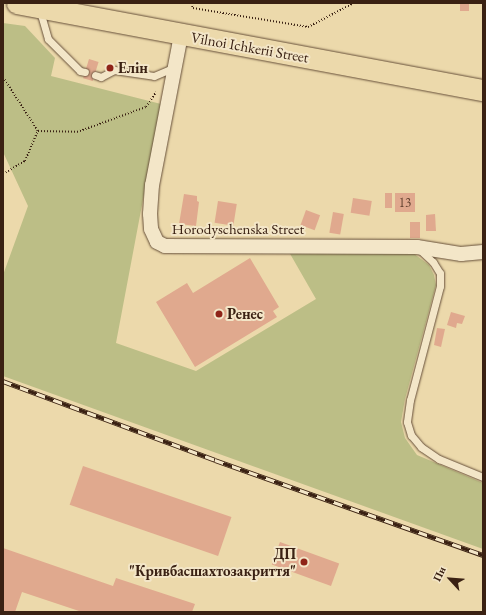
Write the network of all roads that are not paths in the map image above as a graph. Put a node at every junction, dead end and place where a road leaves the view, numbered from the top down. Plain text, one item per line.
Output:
1 (17, 3) edge
2 (40, 9) junction
3 (181, 35) junction
4 (175, 67) junction
5 (85, 72) dead end
6 (95, 75) dead end
7 (483, 90) edge
8 (417, 247) junction
9 (483, 252) edge
10 (483, 477) edge

1 - 2 main road, Vilnoi Ichkerii Street
2 - 3 main road, Vilnoi Ichkerii Street
2 - 5 lane
3 - 4 street, Horodyschenska Street
3 - 7 main road, Vilnoi Ichkerii Street
4 - 6 lane
4 - 8 street, Horodyschenska Street
8 - 9 street, Horodyschenska Street
8 - 10 lane

